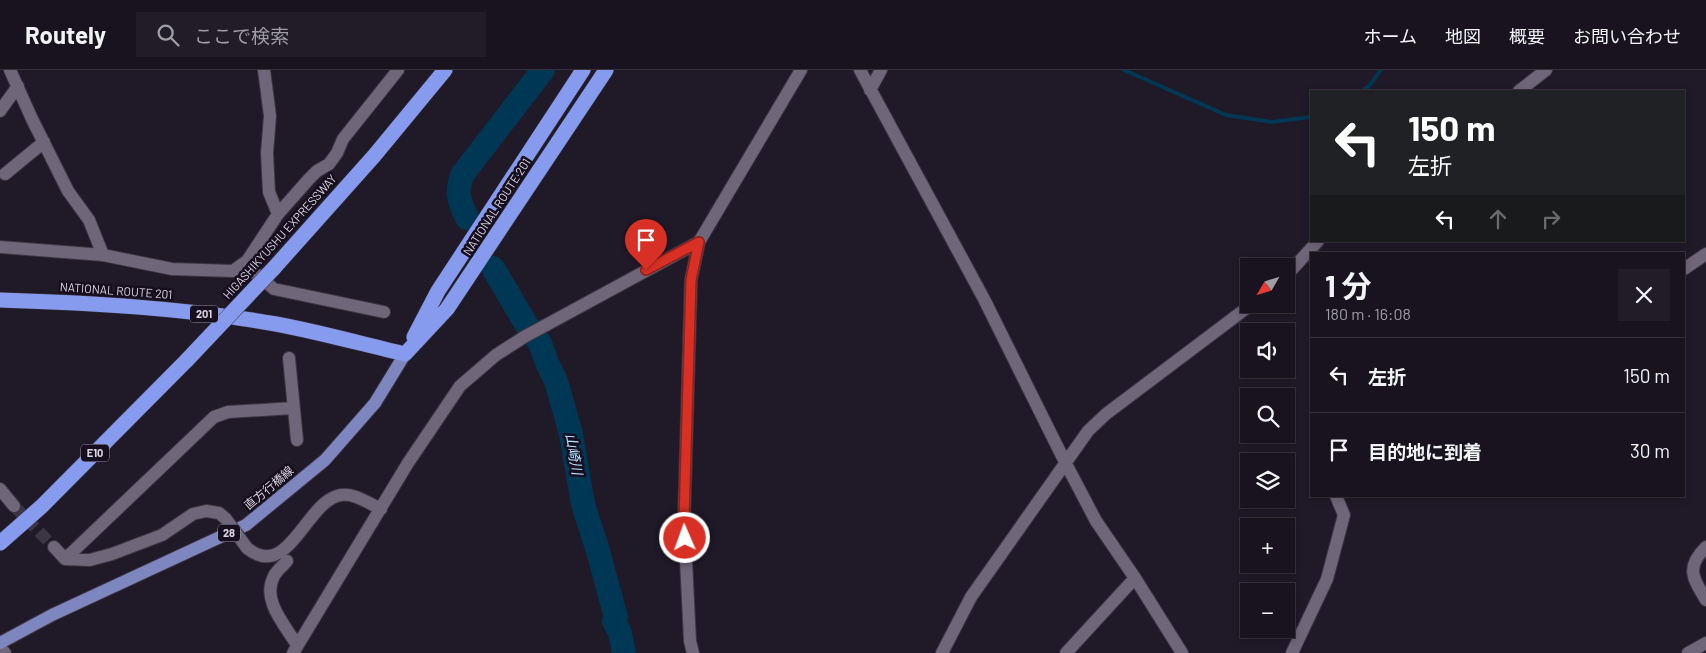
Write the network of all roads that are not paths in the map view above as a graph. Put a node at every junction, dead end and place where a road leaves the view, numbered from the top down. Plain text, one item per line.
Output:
1 (10, 70) edge
2 (264, 70) edge
3 (398, 70) edge
4 (445, 70) edge
5 (583, 70) edge
6 (606, 70) edge
7 (801, 70) edge
8 (860, 70) edge
9 (881, 70) edge
10 (1546, 70) edge
11 (18, 86) junction
12 (870, 90) junction
13 (1520, 90) edge
14 (0, 112) edge
15 (44, 142) junction
16 (5, 174) dead end
17 (278, 214) junction
18 (699, 242) junction
19 (1317, 242) edge
20 (0, 247) edge
21 (103, 254) junction
22 (1706, 254) edge
23 (247, 261) junction
24 (1295, 266) edge
25 (1685, 268) edge
26 (0, 300) edge
27 (384, 312) dead end
28 (1240, 313) edge
29 (406, 354) junction
30 (288, 358) dead end
31 (293, 408) junction
32 (298, 440) dead end
33 (1065, 462) junction
34 (0, 489) edge
35 (1336, 497) edge
36 (14, 506) tunnel mouth
37 (381, 509) junction
38 (0, 543) edge
39 (54, 547) tunnel mouth
40 (1706, 547) edge
41 (65, 559) junction
42 (287, 561) dead end
43 (1136, 578) junction
44 (1706, 600) edge
45 (0, 643) edge
46 (1706, 643) edge
47 (0, 648) edge
48 (295, 649) edge
49 (5, 653) edge
50 (692, 653) edge
51 (942, 653) edge
52 (1066, 653) edge
53 (1182, 653) edge
54 (1292, 653) edge
55 (1688, 653) edge

1 - 11 street
2 - 17 street
3 - 17 street
4 - 38 highway, HIGASHIKYUSHU EXPRESSWAY / E10, bridge
5 - 29 highway, NATIONAL ROUTE 201
6 - 29 highway, NATIONAL ROUTE 201
7 - 18 street
8 - 12 street
9 - 12 street
10 - 13 street
11 - 14 street
11 - 15 street
12 - 33 street
15 - 16 street
15 - 21 street
17 - 23 street
18 - 37 street
18 - 50 street
19 - 24 street
20 - 21 street
21 - 23 street
22 - 25 street
23 - 27 street
26 - 29 highway, NATIONAL ROUTE 201 / 201
28 - 33 street
29 - 45 main road, 直方行橋線 / 28
30 - 31 street
31 - 32 street
31 - 41 street
33 - 43 street
33 - 51 street
34 - 36 street
35 - 54 street
37 - 41 street, bridge
37 - 48 street
39 - 41 street
40 - 44 street
42 - 48 street
43 - 52 street
43 - 53 street
46 - 55 street
47 - 49 street

